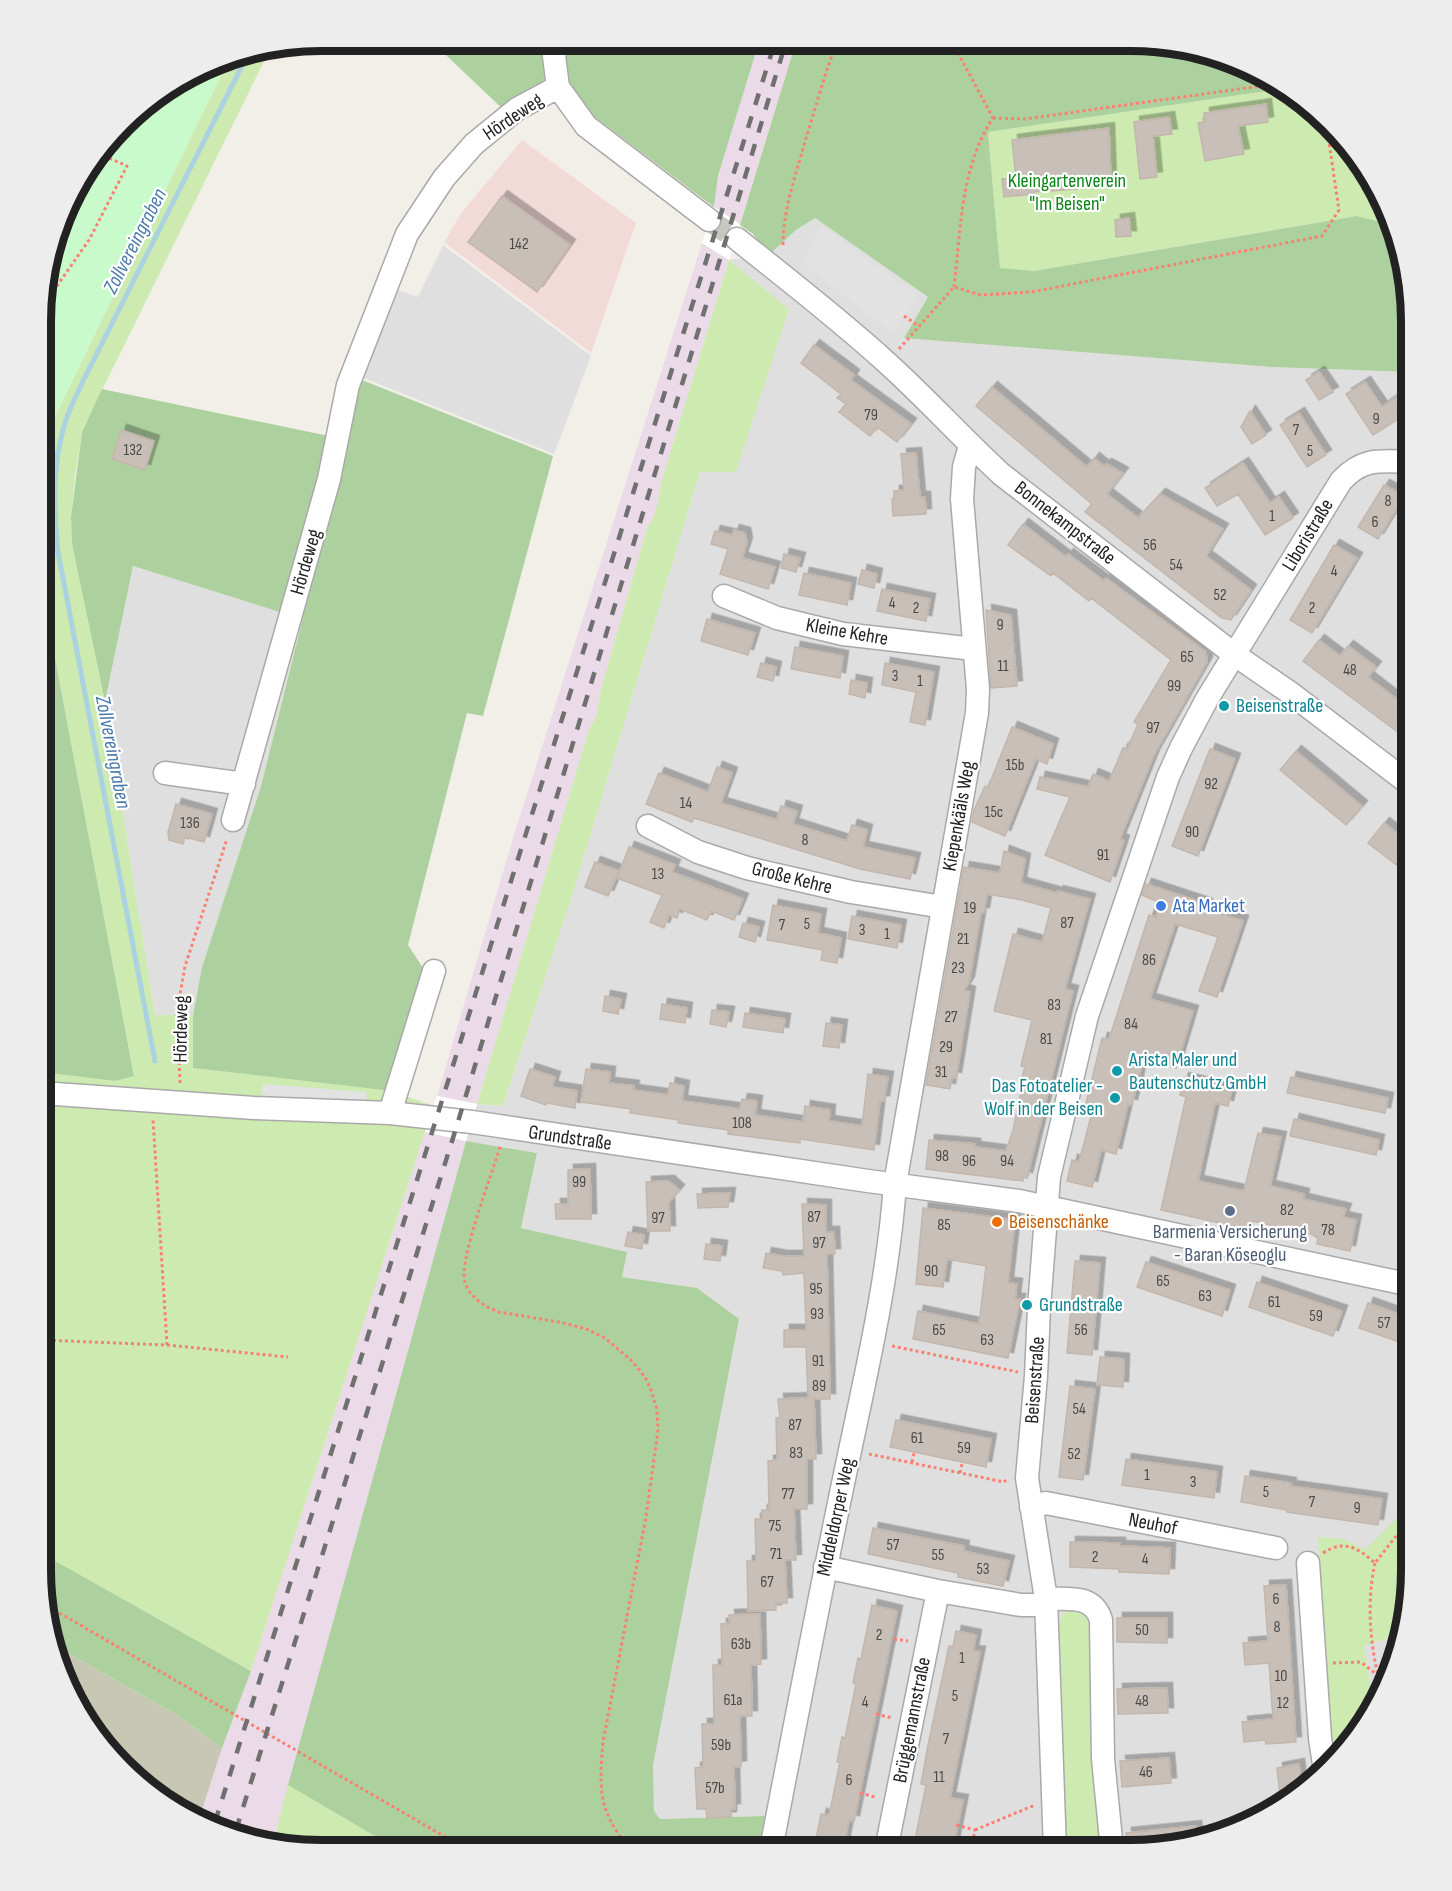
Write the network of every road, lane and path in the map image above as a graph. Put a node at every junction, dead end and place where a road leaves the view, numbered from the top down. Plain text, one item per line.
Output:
1 (555, 51) edge
2 (834, 51) edge
3 (957, 51) edge
4 (1263, 86) edge
5 (558, 87) junction
6 (993, 118) junction
7 (1328, 137) edge
8 (107, 157) edge
9 (700, 214) tunnel mouth
10 (737, 239) tunnel mouth
11 (783, 245) dead end
12 (954, 287) junction
13 (53, 292) edge
14 (904, 316) dead end
15 (919, 326) junction
16 (887, 363) junction
17 (970, 446) junction
18 (1401, 462) edge
19 (724, 596) dead end
20 (974, 650) junction
21 (1235, 655) junction
22 (165, 773) dead end
23 (1401, 777) edge
24 (244, 784) junction
25 (233, 820) joint
26 (648, 826) dead end
27 (943, 907) junction
28 (434, 971) dead end
29 (51, 1094) edge
30 (152, 1100) junction
31 (181, 1102) junction
32 (390, 1113) junction
33 (506, 1129) junction
34 (895, 1184) junction
35 (1048, 1207) junction
36 (1401, 1283) edge
37 (51, 1340) edge
38 (873, 1341) junction
39 (167, 1345) junction
40 (288, 1358) dead end
41 (1036, 1376) junction
42 (849, 1451) junction
43 (914, 1453) dead end
44 (912, 1462) junction
45 (962, 1463) dead end
46 (960, 1473) junction
47 (1027, 1478) junction
48 (1031, 1507) junction
49 (1401, 1530) edge
50 (1276, 1548) dead end
51 (1308, 1563) joint
52 (1375, 1563) junction
53 (825, 1567) junction
54 (938, 1591) junction
55 (1046, 1602) junction
56 (54, 1610) edge
57 (1316, 1664) junction
58 (1378, 1675) joint
59 (1323, 1760) edge
60 (1030, 1807) dead end
61 (956, 1825) dead end
62 (975, 1830) junction
63 (450, 1840) edge
64 (623, 1840) edge
65 (773, 1840) edge
66 (888, 1840) edge
67 (973, 1840) edge
68 (1055, 1840) edge
69 (1111, 1840) edge

1 - 5 street, Hördeweg
2 - 11 path
3 - 6 path
4 - 6 path
5 - 9 street, Hördeweg
5 - 24 street, Hördeweg
6 - 12 path
7 - 12 path
8 - 13 path
10 - 16 street, Bonnekampstraße
12 - 15 path
14 - 15 path
15 - 16 path
16 - 17 street, Bonnekampstraße
17 - 20 street, Kiepenkääls Weg
17 - 21 street, Bonnekampstraße
18 - 21 street, Liboristraße
19 - 20 street, Kleine Kehre
20 - 27 street, Kiepenkääls Weg
21 - 23 street, Bonnekampstraße
21 - 35 street, Beisenstraße
22 - 24 street
24 - 25 street, Hördeweg
25 - 31 path, Hördeweg
26 - 27 street, Große Kehre
27 - 34 street, Kiepenkääls Weg
28 - 32 street
29 - 30 street, Grundstraße
30 - 31 street, Grundstraße
30 - 39 path
31 - 32 street, Grundstraße
32 - 33 street, Grundstraße
33 - 34 street, Grundstraße
33 - 64 path
34 - 35 street, Grundstraße
34 - 38 street, Middeldorper Weg
35 - 36 street, Grundstraße
35 - 41 street, Beisenstraße
37 - 39 path
38 - 41 path
38 - 42 street, Middeldorper Weg
39 - 40 path
41 - 47 street, Beisenstraße
42 - 44 path
42 - 53 street, Middeldorper Weg
43 - 44 path
44 - 46 path
45 - 46 path
46 - 47 path
47 - 48 street, Beisenstraße
48 - 50 street, Neuhof
48 - 55 street, Beisenstraße
49 - 52 path
51 - 52 path
51 - 57 street
52 - 58 path
53 - 54 street
53 - 65 street, Middeldorper Weg
54 - 55 street
54 - 66 street, Brüggemannstraße
55 - 68 street, Beisenstraße
55 - 69 street
56 - 63 path
57 - 58 path
57 - 59 street
60 - 62 path
61 - 62 path
62 - 67 path

